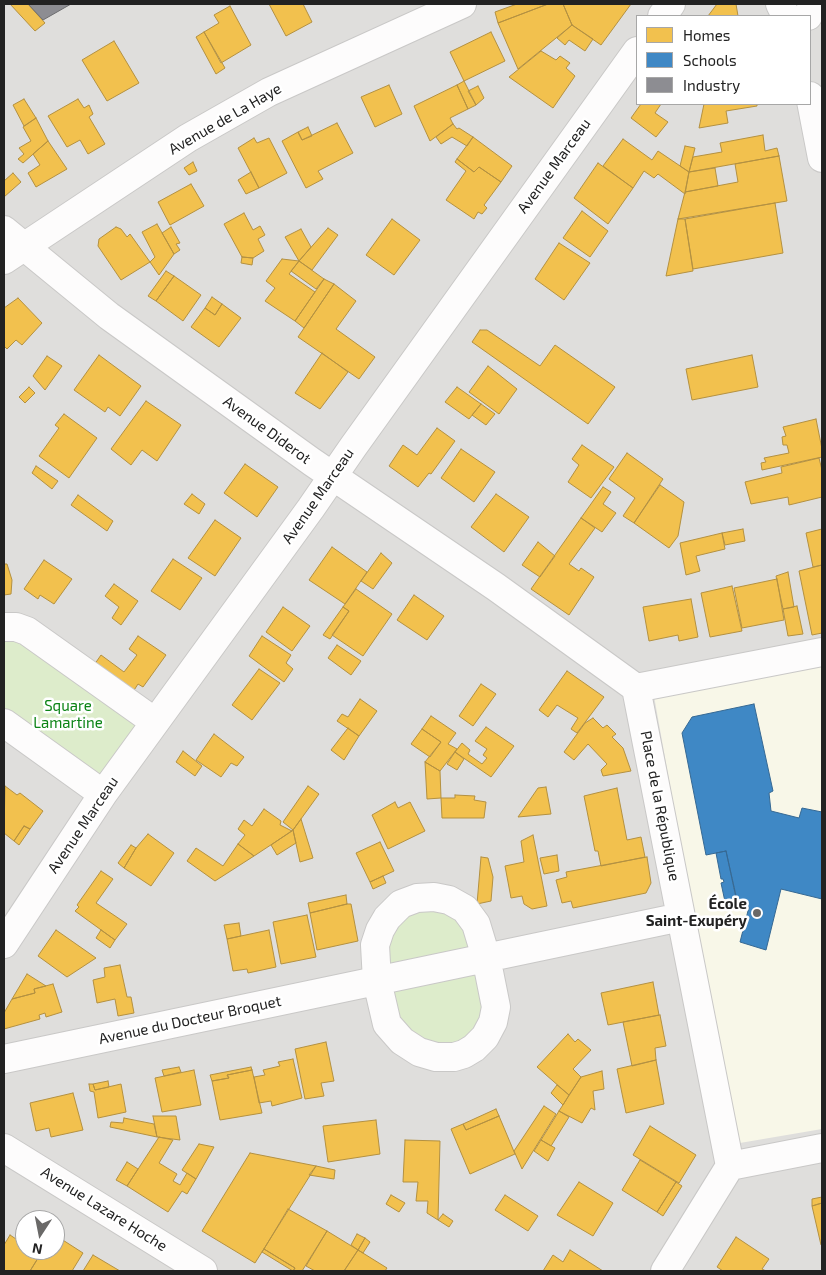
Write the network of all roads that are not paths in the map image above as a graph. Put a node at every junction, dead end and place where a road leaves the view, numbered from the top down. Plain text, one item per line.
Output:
1 (462, 4) edge
2 (671, 4) edge
3 (663, 15) edge
4 (636, 51) edge
5 (811, 101) edge
6 (822, 158) edge
7 (10, 246) edge
8 (332, 476) junction
9 (4, 627) edge
10 (822, 652) edge
11 (636, 688) junction
12 (156, 722) junction
13 (4, 723) edge
14 (103, 794) junction
15 (681, 916) junction
16 (4, 944) edge
17 (486, 957) junction
18 (377, 980) junction
19 (4, 1059) edge
20 (4, 1148) edge
21 (822, 1148) edge
22 (730, 1166) junction
23 (203, 1271) edge
24 (665, 1271) edge

1 - 7 street, Avenue de La Haye
2 - 3 street
4 - 8 street, Avenue Marceau
5 - 6 street
7 - 8 street, Avenue Diderot
8 - 11 street, Avenue Diderot
8 - 12 street, Avenue Marceau
9 - 12 street
10 - 11 street
11 - 15 street, Place de la République
12 - 14 street, Avenue Marceau
13 - 14 street
14 - 16 street, Avenue Marceau
15 - 17 street, Avenue du Docteur Broquet
15 - 22 street, Place de la République
17 - 18 street, Avenue du Docteur Broquet
17 - 18 street
17 - 18 street
18 - 19 street, Avenue du Docteur Broquet
20 - 23 street, Avenue Lazare Hoche
21 - 22 street
22 - 24 street

